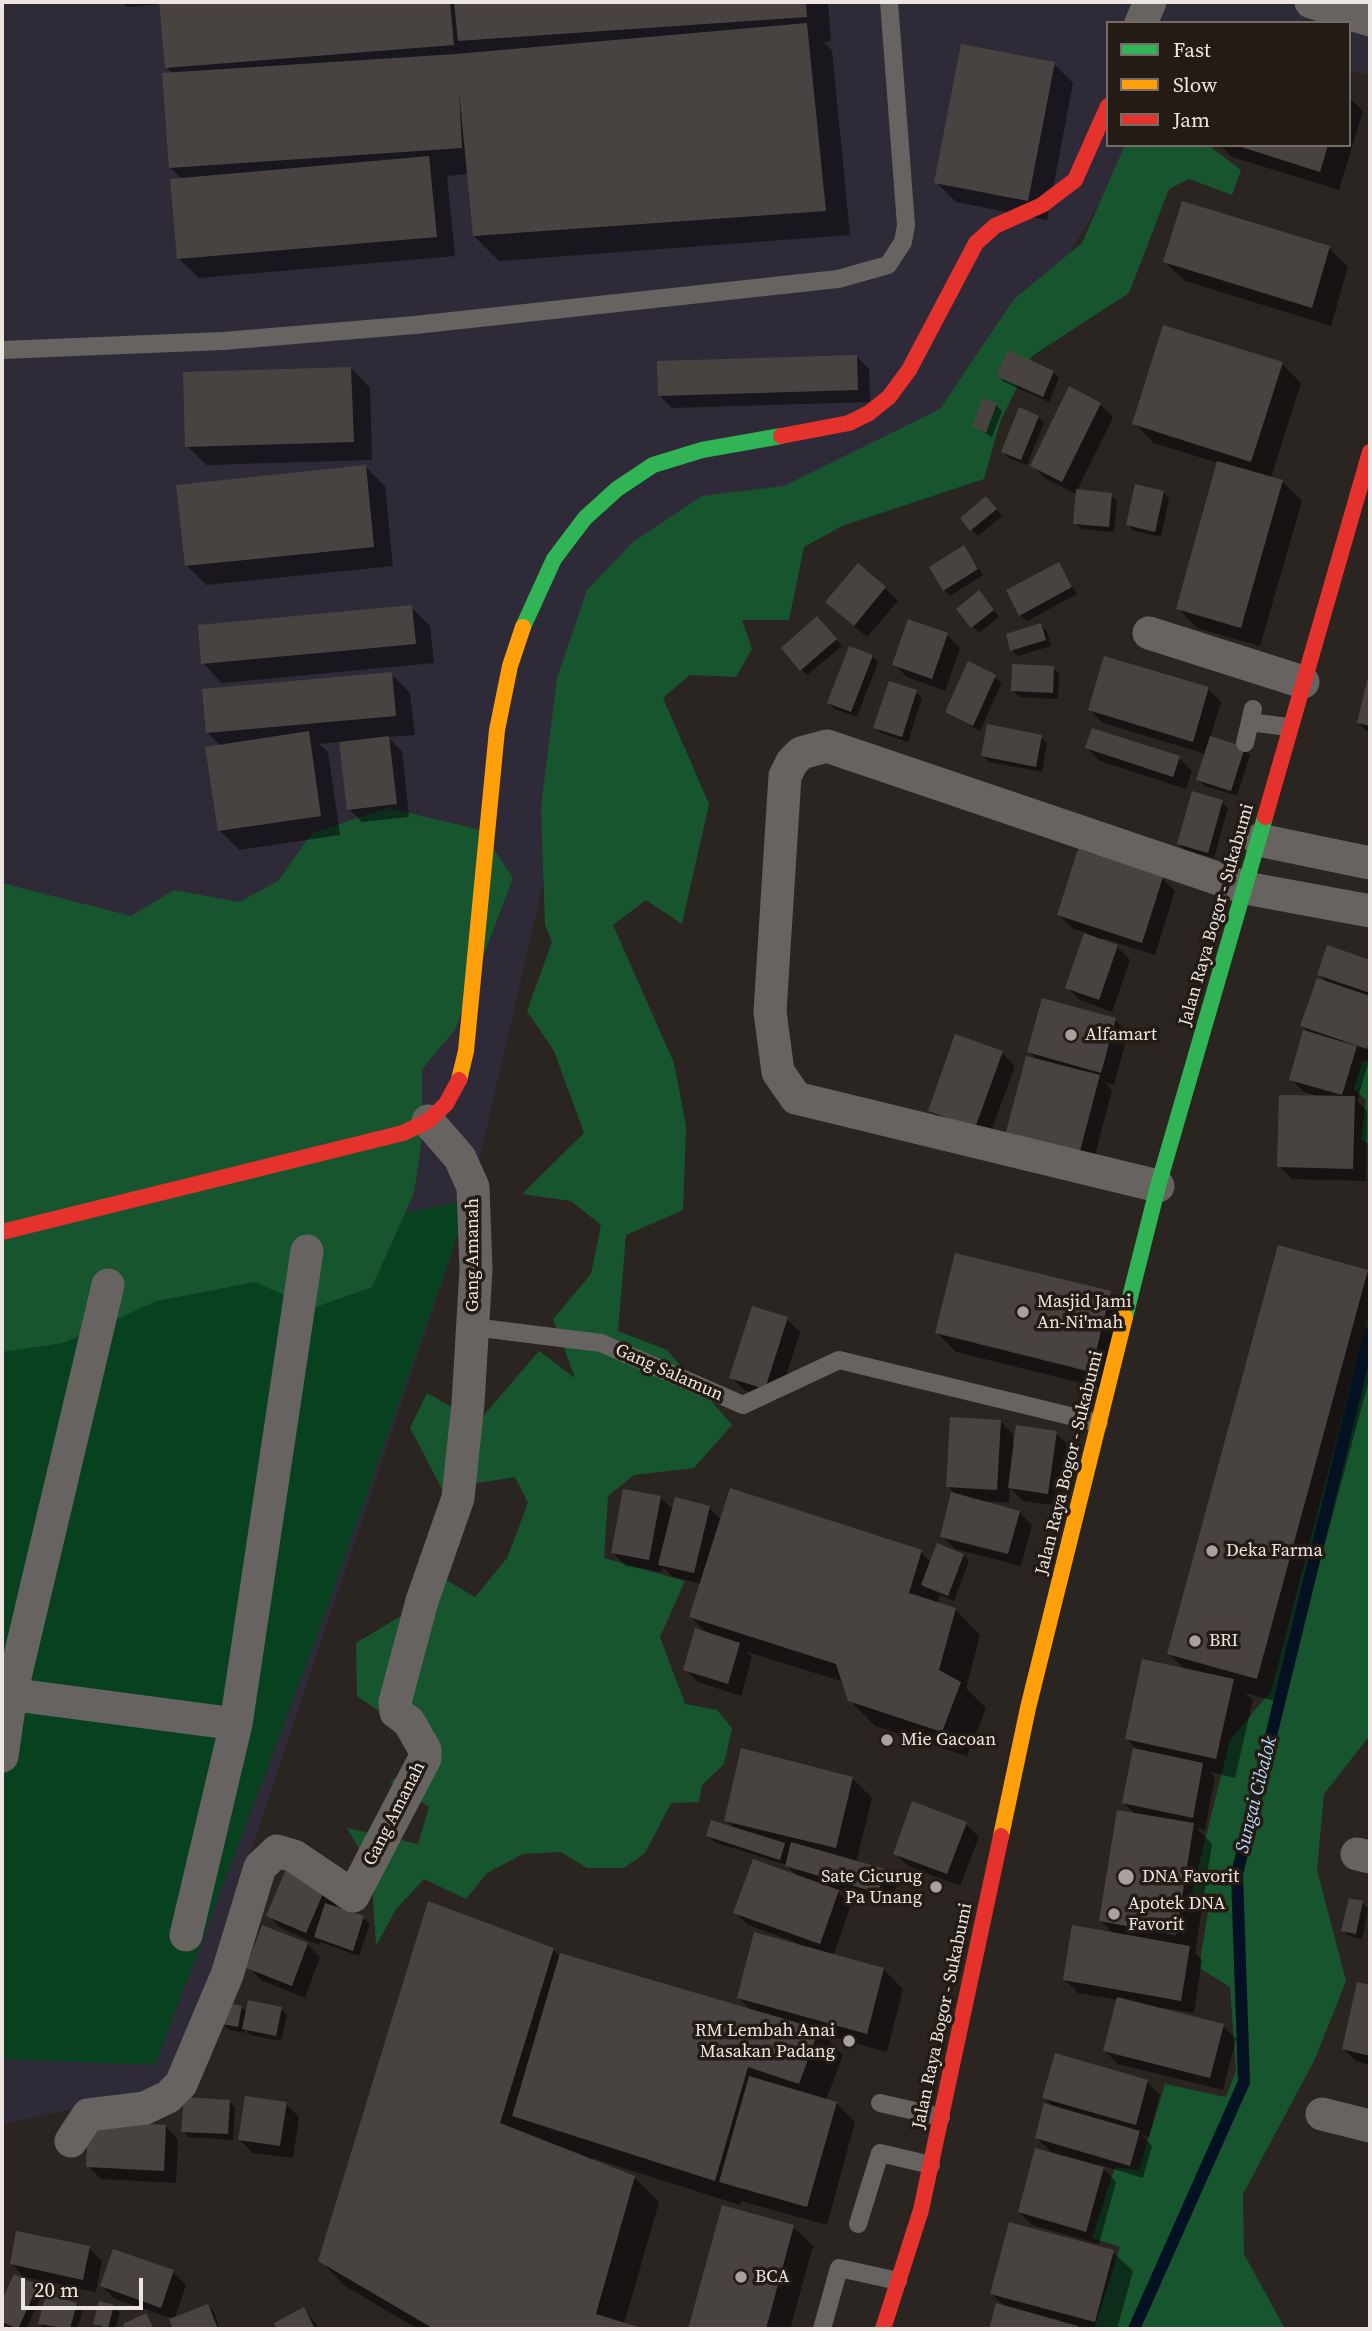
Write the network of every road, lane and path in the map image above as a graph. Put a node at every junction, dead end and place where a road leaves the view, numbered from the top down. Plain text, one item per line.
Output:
1 (889, 2) edge
2 (1150, 2) edge
3 (1311, 2) edge
4 (1370, 20) edge
5 (1142, 21) edge
6 (1106, 110) edge
7 (2, 350) edge
8 (1370, 452) edge
9 (1149, 633) dead end
10 (1303, 681) junction
11 (1289, 727) junction
12 (1245, 743) dead end
13 (1259, 840) junction
14 (1370, 863) edge
15 (1246, 888) junction
16 (1370, 911) edge
17 (428, 1121) junction
18 (1158, 1186) junction
19 (2, 1232) edge
20 (307, 1251) dead end
21 (108, 1285) dead end
22 (473, 1327) junction
23 (1099, 1423) junction
24 (7, 1693) edge
25 (236, 1724) junction
26 (2, 1756) edge
27 (186, 1936) dead end
28 (880, 2103) dead end
29 (1322, 2114) dead end
30 (941, 2118) junction
31 (1370, 2126) edge
32 (71, 2141) dead end
33 (930, 2165) junction
34 (858, 2224) dead end
35 (898, 2281) junction
36 (822, 2329) edge
37 (883, 2329) edge

1 - 7 lane
2 - 5 street
3 - 4 street
6 - 17 main road
8 - 10 main road, Jalan Raya Bogor - Sukabumi
9 - 10 street
10 - 11 main road, Jalan Raya Bogor - Sukabumi
11 - 12 lane
11 - 13 main road, Jalan Raya Bogor - Sukabumi
13 - 14 street
13 - 15 main road, Jalan Raya Bogor - Sukabumi
15 - 16 street
15 - 18 main road, Jalan Raya Bogor - Sukabumi
15 - 18 street
17 - 19 main road
17 - 22 street, Gang Amanah
18 - 23 main road, Jalan Raya Bogor - Sukabumi
20 - 25 street
21 - 24 street
22 - 23 lane, Gang Salamun
22 - 32 street, Gang Amanah
23 - 30 main road, Jalan Raya Bogor - Sukabumi
24 - 25 street
24 - 26 street
25 - 27 street
28 - 30 lane
29 - 31 street
30 - 33 main road, Jalan Raya Bogor - Sukabumi
33 - 34 lane
33 - 35 main road, Jalan Raya Bogor - Sukabumi
35 - 36 lane
35 - 37 main road, Jalan Raya Bogor - Sukabumi

